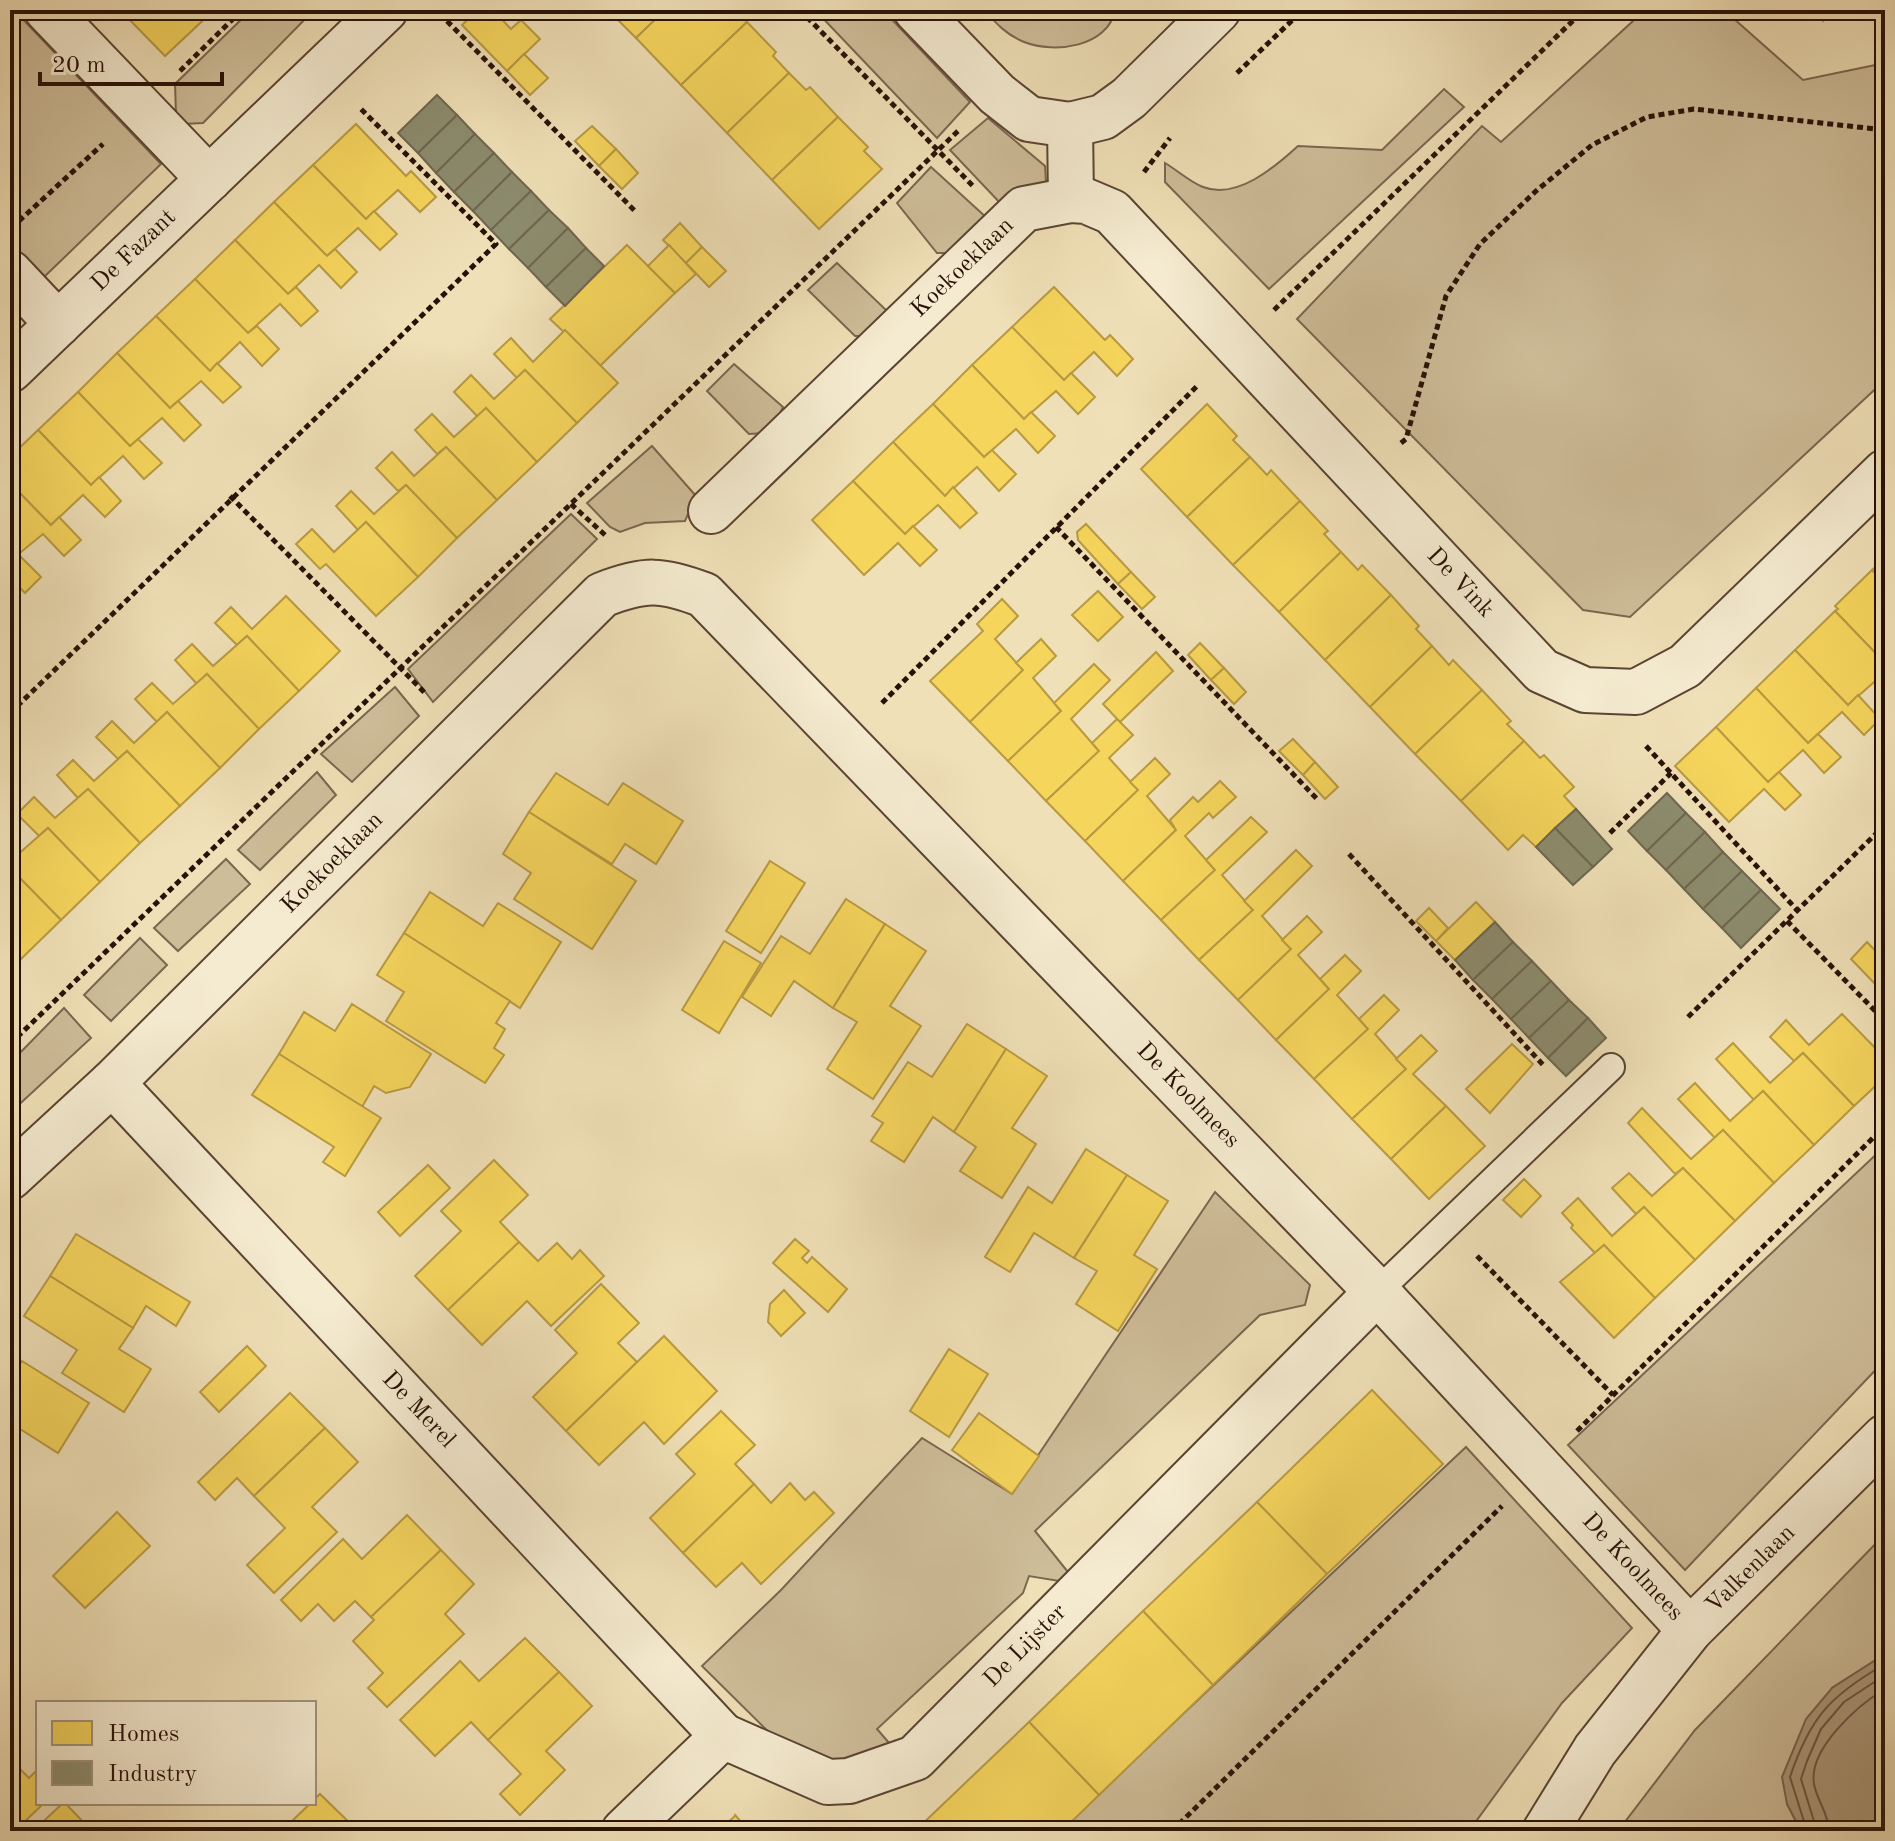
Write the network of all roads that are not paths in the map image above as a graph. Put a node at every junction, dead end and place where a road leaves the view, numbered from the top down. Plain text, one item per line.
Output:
1 (47, 10) edge
2 (385, 10) edge
3 (916, 10) edge
4 (1218, 10) edge
5 (1070, 125) junction
6 (209, 179) junction
7 (1071, 200) junction
8 (10, 273) edge
9 (58, 324) junction
10 (10, 370) edge
11 (1885, 472) edge
12 (711, 511) dead end
13 (668, 582) joint
14 (1611, 1067) dead end
15 (112, 1083) junction
16 (10, 1177) edge
17 (1377, 1292) junction
18 (1885, 1437) edge
19 (1690, 1630) junction
20 (723, 1736) junction
21 (624, 1831) edge
22 (1545, 1831) edge

1 - 6 street
2 - 6 street, De Fazant
3 - 5 street
4 - 5 street
5 - 7 street
6 - 9 street, De Fazant
7 - 11 street, De Vink
7 - 12 street, Koekoeklaan
8 - 9 street
9 - 10 street, De Fazant
13 - 15 street, Koekoeklaan
13 - 17 street, De Koolmees
14 - 17 lane
15 - 16 street, Koekoeklaan
15 - 20 street, De Merel
17 - 19 street, De Koolmees
17 - 20 street, De Lijster
18 - 19 street, Valkenlaan
19 - 22 street, Valkenlaan
20 - 21 street

